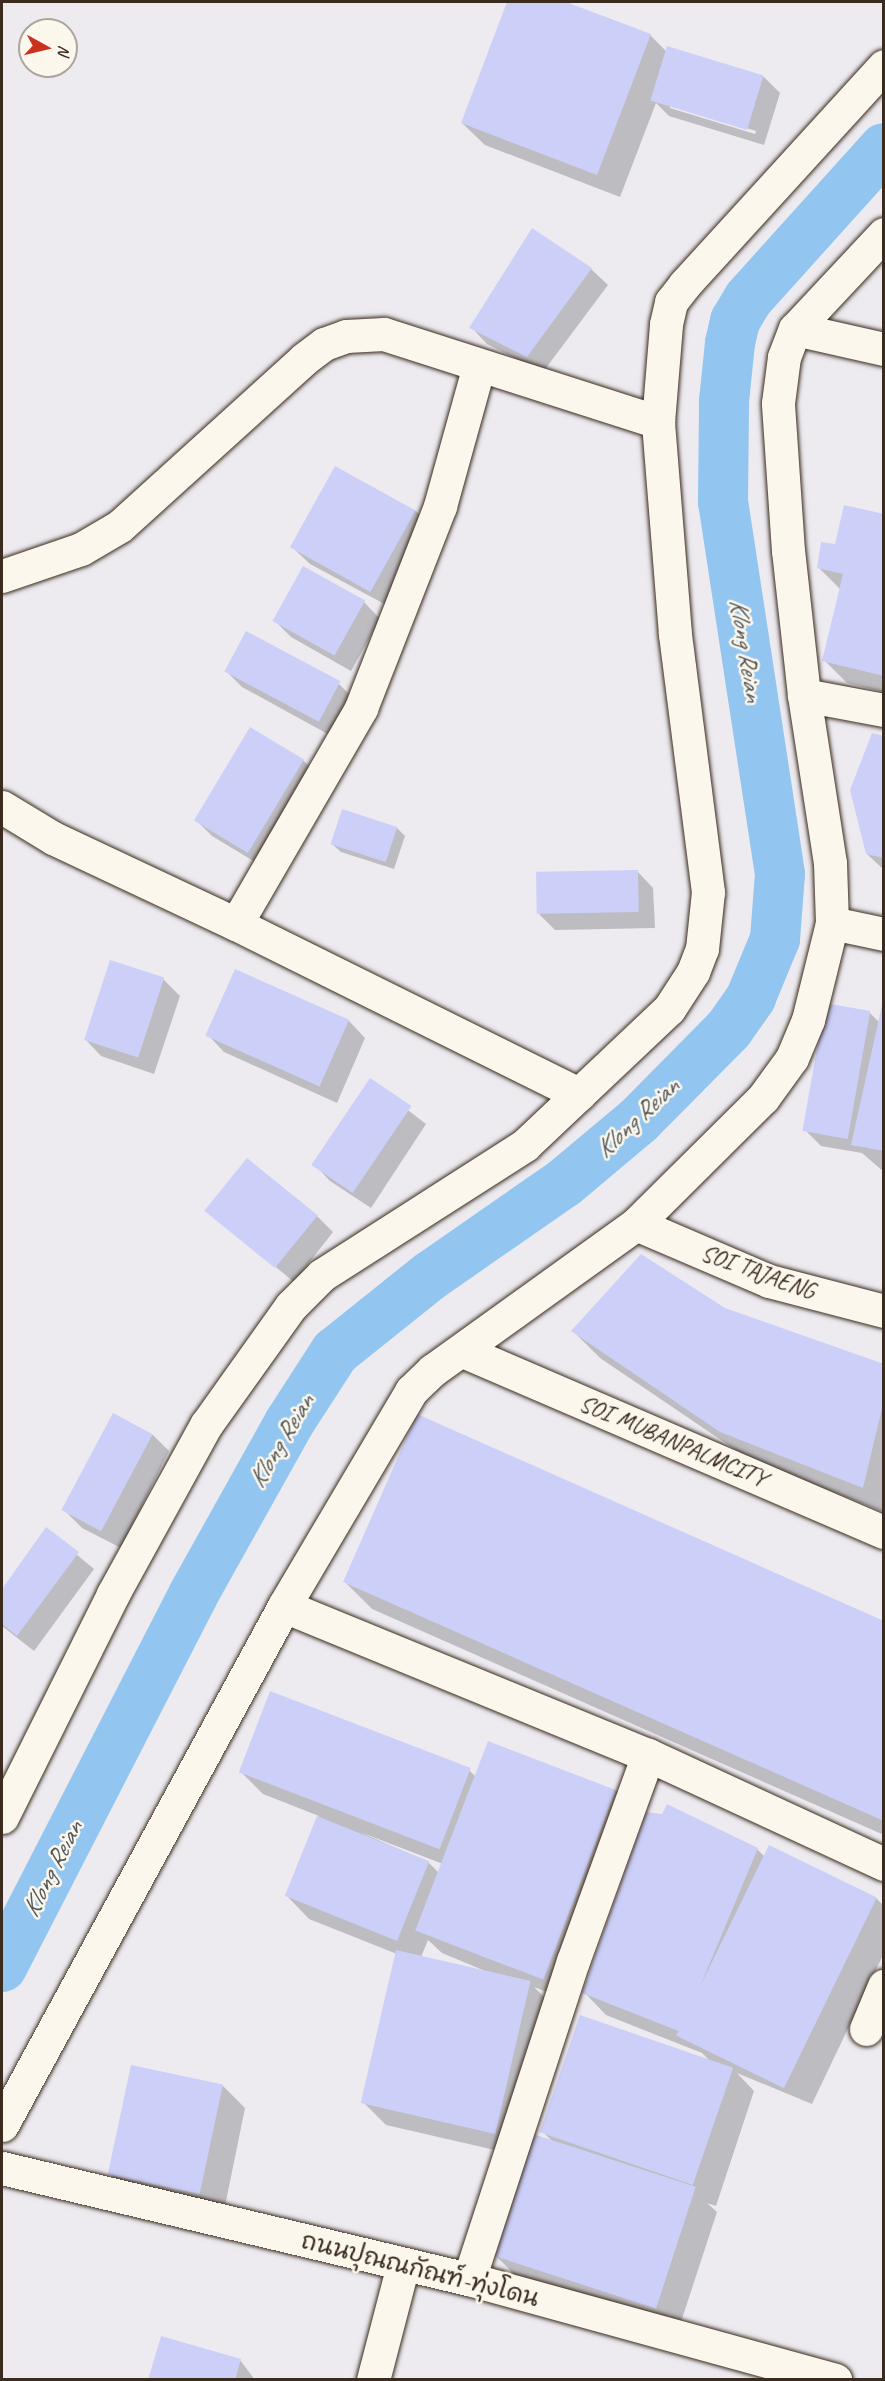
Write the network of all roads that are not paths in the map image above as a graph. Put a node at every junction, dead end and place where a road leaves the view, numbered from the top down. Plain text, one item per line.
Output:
1 (884, 66) edge
2 (884, 234) edge
3 (795, 329) junction
4 (884, 349) edge
5 (479, 365) junction
6 (658, 422) junction
7 (2, 576) edge
8 (804, 694) junction
9 (884, 710) edge
10 (2, 807) edge
11 (832, 923) junction
12 (236, 924) junction
13 (884, 934) edge
14 (579, 1094) junction
15 (636, 1224) junction
16 (884, 1311) edge
17 (463, 1351) junction
18 (884, 1532) edge
19 (284, 1606) junction
20 (648, 1755) junction
21 (2, 1817) edge
22 (884, 1864) edge
23 (884, 1986) edge
24 (866, 2029) dead end
25 (2, 2124) edge
26 (2, 2168) edge
27 (403, 2265) junction
28 (469, 2279) junction
29 (373, 2379) edge
30 (835, 2379) edge

1 - 6 street
2 - 3 street
3 - 4 street
3 - 8 street
5 - 6 street
5 - 7 street
5 - 12 street
6 - 14 street
8 - 9 street
8 - 11 street
10 - 12 street
11 - 13 street
11 - 15 street
12 - 14 street
14 - 21 street
15 - 16 street, SOI TAJAENG
15 - 17 street
17 - 18 street, SOI MUBANPALMCITY
17 - 19 street
19 - 20 street
19 - 25 street
20 - 22 street
20 - 28 street
23 - 24 street
26 - 27 street, ถนนปุณณกัณฑ์-ทุ่งโดน
27 - 28 street, ถนนปุณณกัณฑ์-ทุ่งโดน
27 - 29 street
28 - 30 street, ถนนปุณณกัณฑ์-ทุ่งโดน

